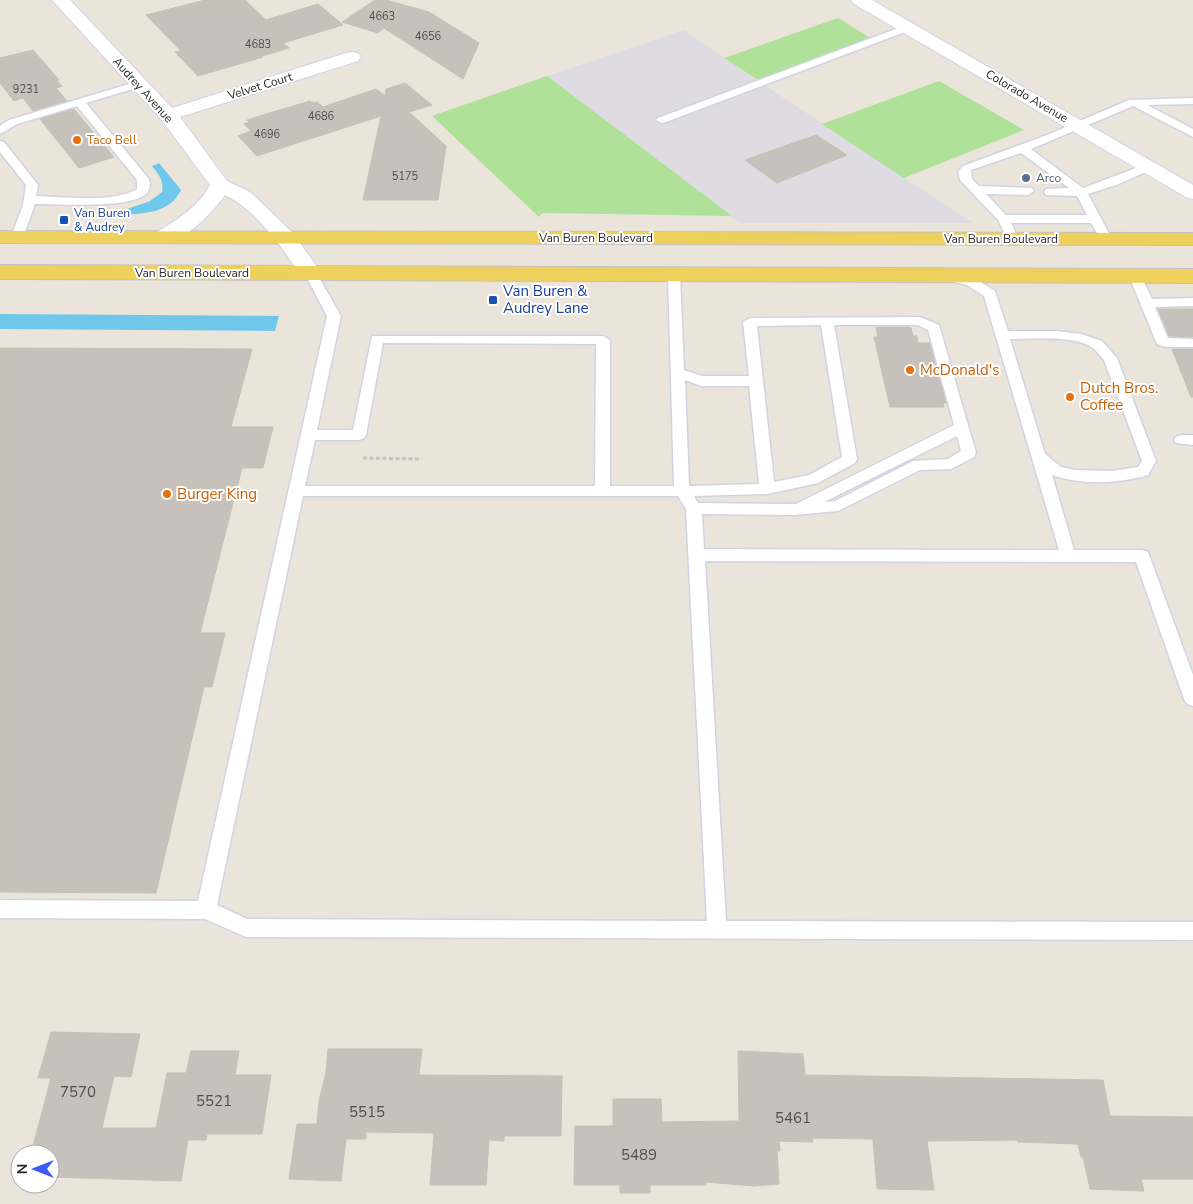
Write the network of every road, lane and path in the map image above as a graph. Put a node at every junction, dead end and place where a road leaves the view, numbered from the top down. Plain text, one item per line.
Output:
1 (60, 0) edge
2 (860, 0) edge
3 (909, 27) junction
4 (352, 57) dead end
5 (139, 84) junction
6 (1193, 101) edge
7 (79, 102) junction
8 (1133, 102) junction
9 (168, 115) junction
10 (662, 120) dead end
11 (1079, 127) junction
12 (0, 131) edge
13 (1193, 134) edge
14 (0, 144) edge
15 (1024, 149) junction
16 (1148, 167) junction
17 (220, 186) junction
18 (976, 190) junction
19 (1193, 193) edge
20 (31, 200) junction
21 (989, 204) junction
22 (1088, 205) junction
23 (1003, 219) junction
24 (9, 237) edge
25 (286, 237) junction
26 (161, 238) junction
27 (1018, 239) junction
28 (1106, 239) junction
29 (1193, 239) edge
30 (0, 272) edge
31 (311, 274) junction
32 (674, 275) junction
33 (945, 276) junction
34 (1015, 276) junction
35 (1134, 276) junction
36 (1193, 276) edge
37 (990, 294) junction
38 (1193, 302) edge
39 (1147, 303) junction
40 (827, 321) junction
41 (1002, 335) junction
42 (1193, 343) edge
43 (678, 374) junction
44 (756, 381) junction
45 (963, 427) junction
46 (308, 435) junction
47 (1038, 456) junction
48 (767, 489) junction
49 (296, 491) junction
50 (602, 491) junction
51 (682, 491) junction
52 (694, 508) junction
53 (795, 510) junction
54 (696, 555) junction
55 (1068, 555) junction
56 (1193, 699) edge
57 (0, 909) edge
58 (206, 910) junction
59 (717, 929) junction
60 (1193, 931) edge

1 - 5 street, Audrey Avenue
2 - 3 street, Colorado Avenue
3 - 10 lane
3 - 11 street, Colorado Avenue
4 - 9 street, Velvet Court
5 - 7 lane
5 - 9 street, Audrey Avenue
6 - 8 lane
7 - 12 lane
7 - 20 lane
8 - 11 lane
8 - 13 lane
9 - 17 street, Audrey Avenue
11 - 15 lane
11 - 16 street, Colorado Avenue
14 - 20 lane
15 - 18 lane
15 - 22 lane
16 - 19 street, Colorado Avenue
16 - 22 lane
17 - 25 street
17 - 26 street
18 - 21 lane
18 - 21 lane
20 - 24 lane
21 - 23 lane
22 - 22 lane
22 - 23 lane
22 - 28 lane
23 - 27 lane
24 - 26 main road, Van Buren Boulevard
25 - 26 main road, Van Buren Boulevard
25 - 27 main road, Van Buren Boulevard
25 - 31 street
27 - 28 main road, Van Buren Boulevard
27 - 32 main road
28 - 29 main road, Van Buren Boulevard
30 - 31 main road, Van Buren Boulevard
31 - 32 main road, Van Buren Boulevard
31 - 46 lane
32 - 33 main road, Van Buren Boulevard
32 - 43 lane
33 - 34 main road, Van Buren Boulevard
33 - 37 lane
34 - 35 main road, Van Buren Boulevard
34 - 37 lane
35 - 36 main road, Van Buren Boulevard
35 - 39 lane
37 - 41 lane
38 - 39 lane
39 - 42 lane
40 - 44 lane
40 - 45 lane
40 - 48 lane
41 - 47 lane
41 - 47 lane
43 - 44 lane
43 - 51 lane
44 - 48 lane
45 - 53 lane
45 - 53 lane
46 - 49 lane
46 - 50 lane
47 - 55 lane
48 - 51 lane
49 - 50 lane
49 - 58 lane
50 - 51 lane
51 - 52 lane
52 - 53 lane
52 - 54 lane
54 - 55 lane
54 - 59 lane
55 - 56 lane
57 - 58 lane
58 - 59 lane
59 - 60 lane

